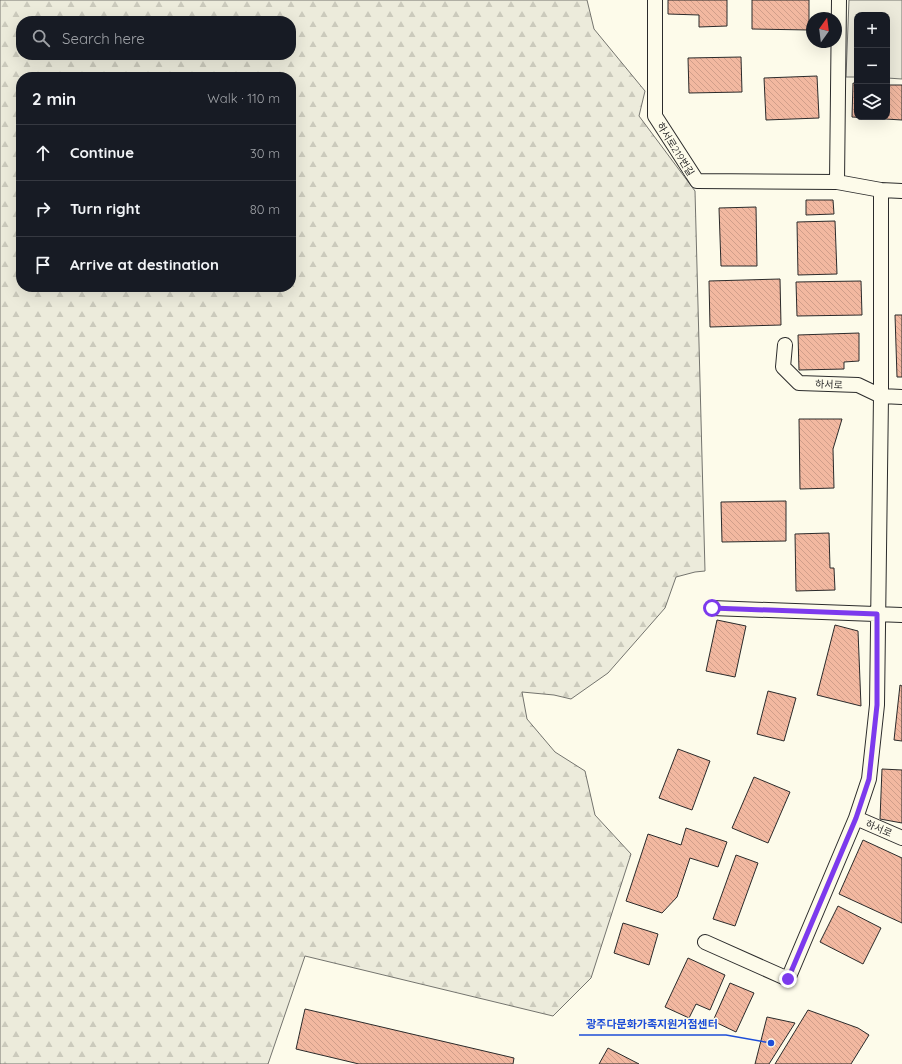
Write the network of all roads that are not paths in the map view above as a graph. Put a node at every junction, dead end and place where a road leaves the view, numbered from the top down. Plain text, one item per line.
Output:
1 (655, 0) edge
2 (839, 0) edge
3 (837, 182) junction
4 (881, 190) junction
5 (902, 191) edge
6 (785, 345) dead end
7 (881, 396) junction
8 (902, 397) edge
9 (712, 608) dead end
10 (877, 614) junction
11 (902, 615) edge
12 (856, 818) junction
13 (902, 838) edge
14 (705, 942) dead end

1 - 3 lane, 하서로219번길
2 - 3 lane
3 - 4 lane, 하서로219번길
4 - 5 lane, 하서로219번길
4 - 7 lane
6 - 7 lane, 하서로
7 - 8 lane, 하서로
7 - 10 lane
9 - 10 lane
10 - 11 lane
10 - 12 lane
12 - 13 lane, 하서로
12 - 14 lane

